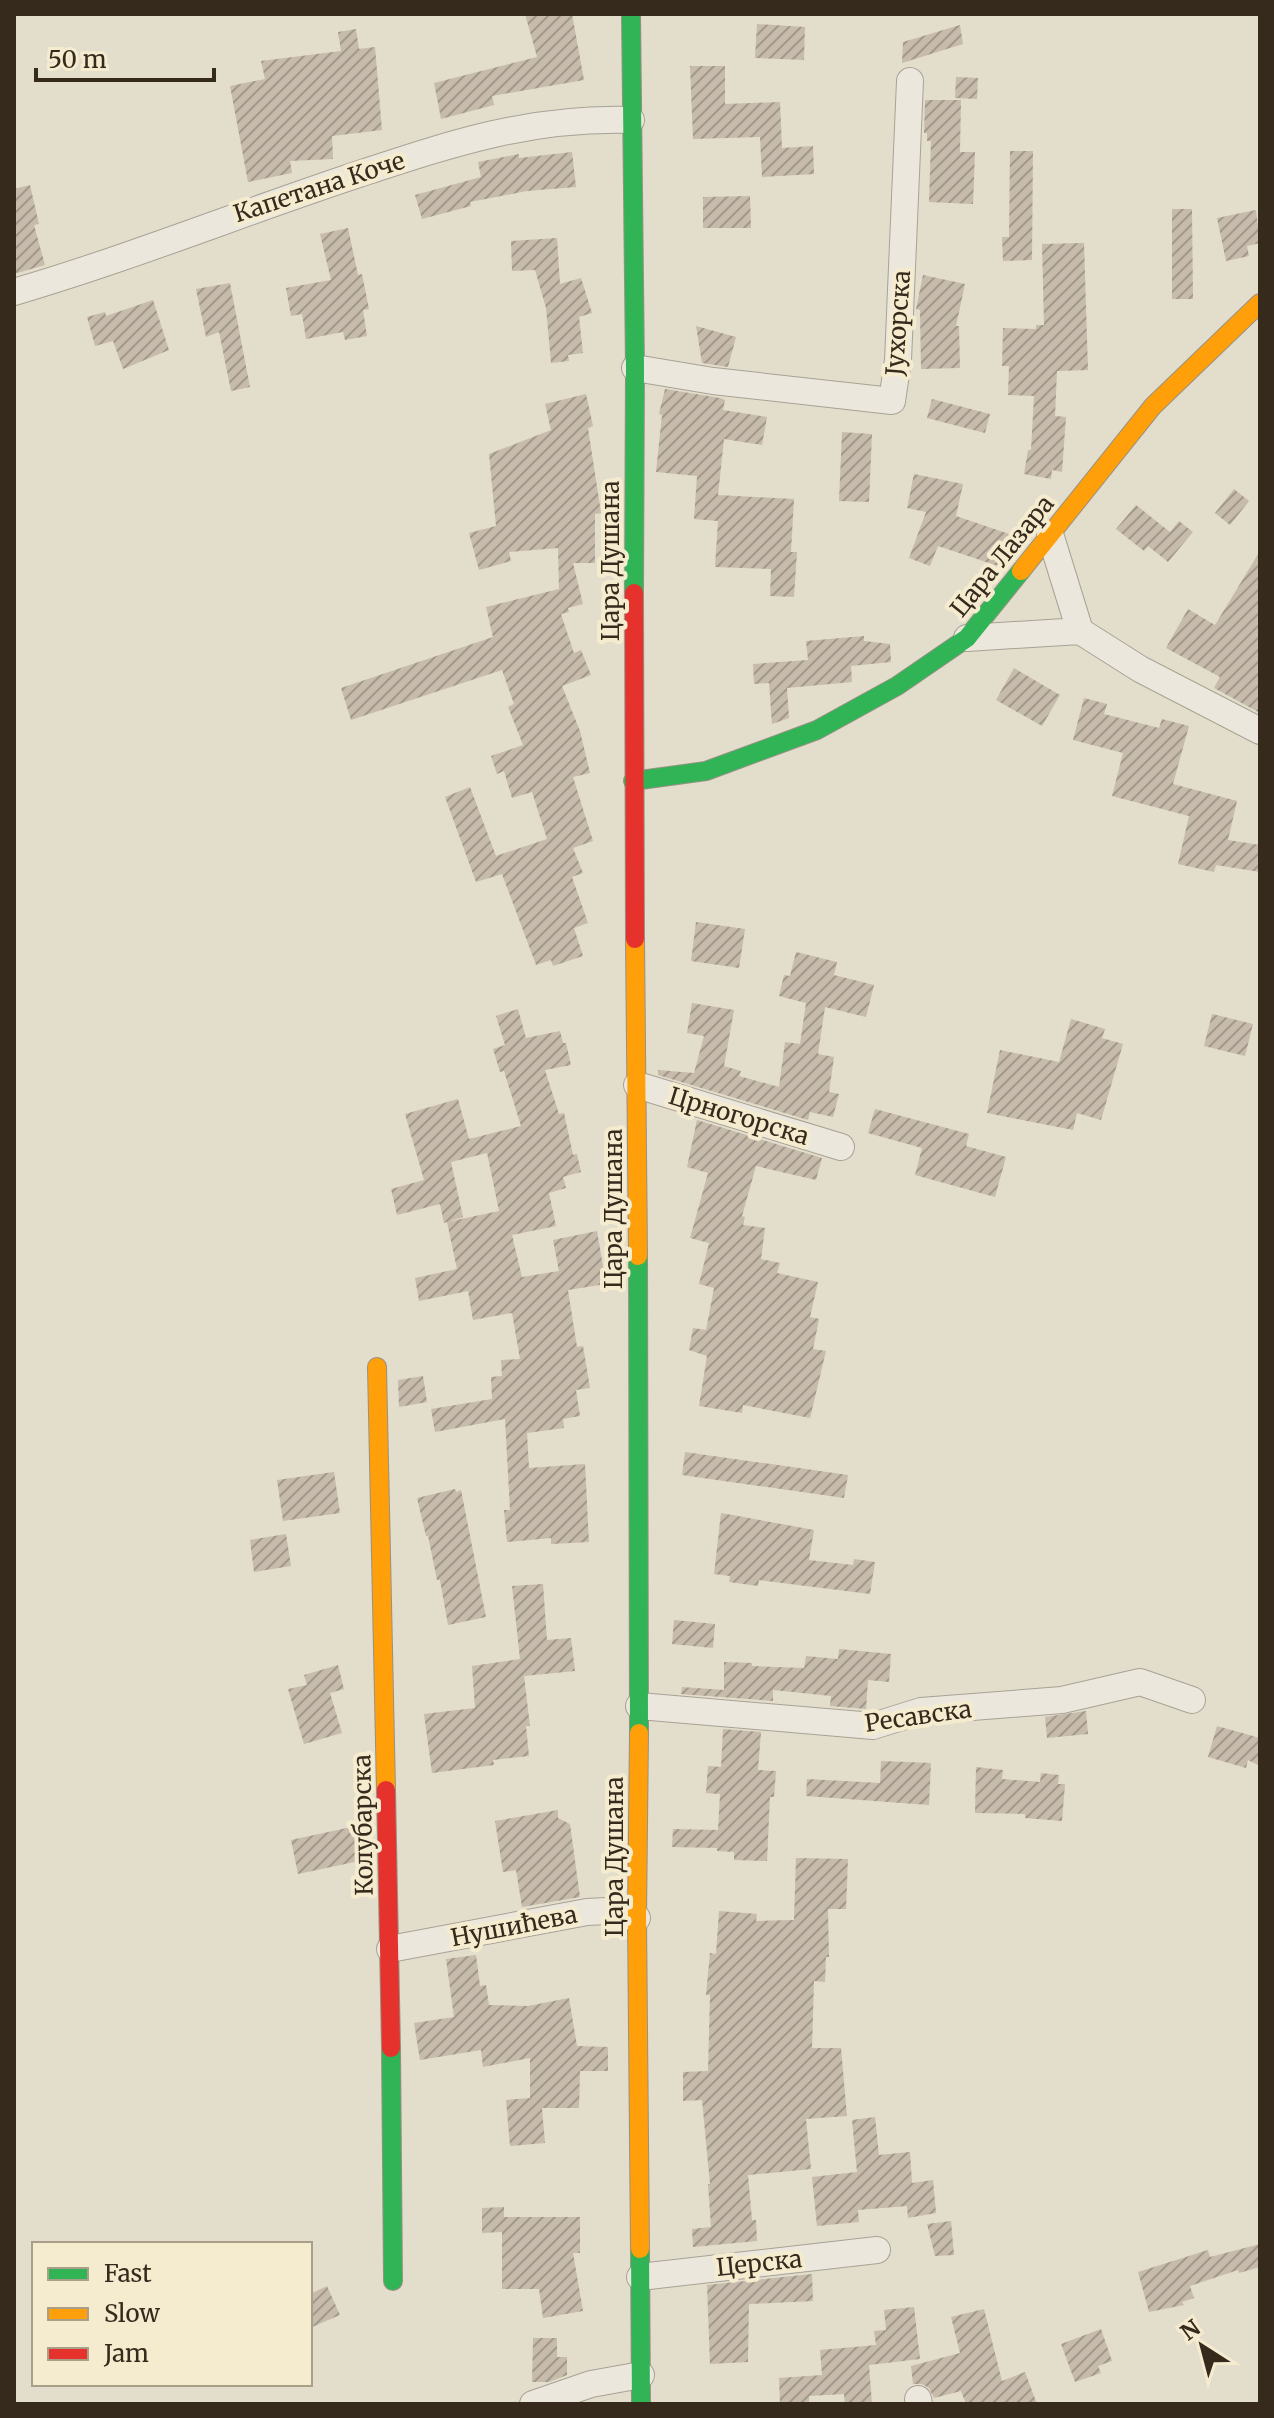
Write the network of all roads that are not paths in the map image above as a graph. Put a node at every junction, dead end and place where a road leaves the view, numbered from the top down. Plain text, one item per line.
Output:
1 (631, 14) edge
2 (910, 81) dead end
3 (631, 120) junction
4 (14, 292) edge
5 (1260, 303) edge
6 (635, 368) junction
7 (1050, 534) junction
8 (1080, 631) junction
9 (967, 638) junction
10 (1260, 731) edge
11 (633, 781) junction
12 (637, 1085) junction
13 (841, 1147) dead end
14 (377, 1367) dead end
15 (1192, 1700) dead end
16 (639, 1706) junction
17 (637, 1918) junction
18 (390, 1949) junction
19 (877, 2250) dead end
20 (640, 2277) junction
21 (393, 2281) dead end
22 (641, 2375) junction
23 (533, 2404) edge
24 (641, 2404) edge

1 - 3 main road, Цара Душана
2 - 6 street, Јухорска
3 - 4 street, Капетана Коче
3 - 6 main road, Цара Душана
5 - 7 main road, Цара Лазара
6 - 11 main road, Цара Душана
7 - 8 street
7 - 9 main road, Цара Лазара
8 - 9 street
8 - 10 street
9 - 11 main road, Цара Лазара
11 - 12 main road, Цара Душана
12 - 13 street, Црногорска
12 - 16 main road, Цара Душана
14 - 18 main road, Колубарска
15 - 16 street, Ресавска
16 - 17 main road, Цара Душана
17 - 18 street, Нушићева
17 - 20 main road, Цара Душана
18 - 21 main road, Колубарска
19 - 20 street, Церска
20 - 22 main road, Цара Душана
22 - 23 street
22 - 24 main road, Цара Душана

